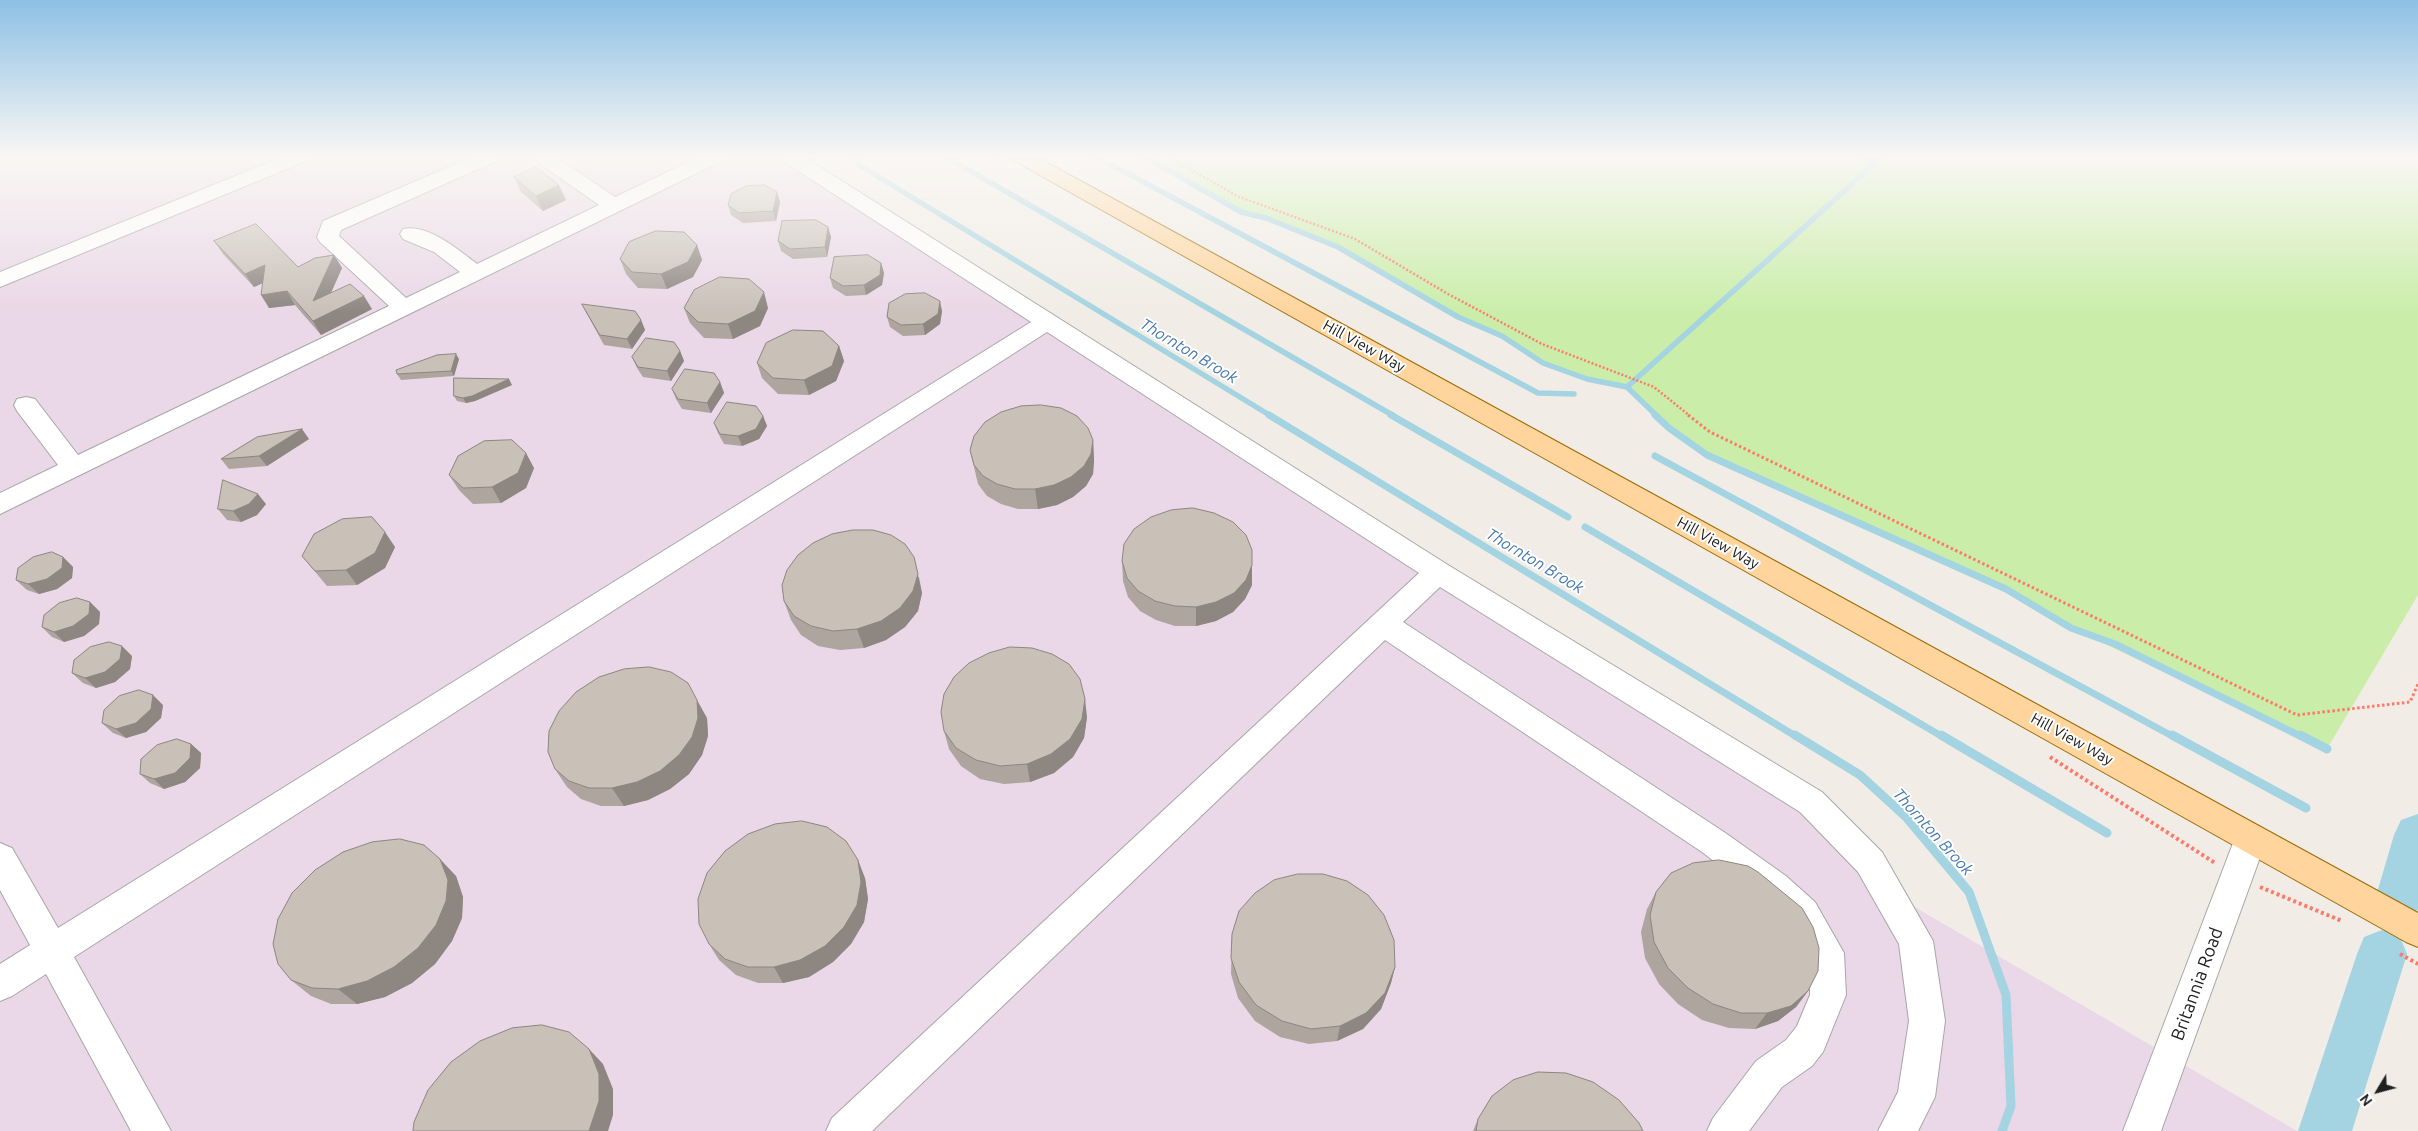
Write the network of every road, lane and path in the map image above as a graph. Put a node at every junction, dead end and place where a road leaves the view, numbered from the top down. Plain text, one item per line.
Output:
1 (176, 208) edge
2 (373, 208) edge
3 (610, 208) edge
4 (869, 208) edge
5 (1113, 208) edge
6 (1269, 208) edge
7 (411, 234) dead end
8 (475, 273) junction
9 (0, 280) edge
10 (404, 308) junction
11 (1047, 322) junction
12 (26, 405) dead end
13 (74, 468) junction
14 (0, 504) edge
15 (1438, 572) junction
16 (1383, 624) junction
17 (2418, 684) edge
18 (2251, 838) junction
19 (0, 858) edge
20 (9, 896) edge
21 (2418, 931) edge
22 (52, 951) junction
23 (0, 984) edge
24 (152, 1131) edge
25 (845, 1131) edge
26 (1726, 1131) edge
27 (1897, 1131) edge
28 (2142, 1131) edge

1 - 9 street
2 - 10 street
3 - 8 street
4 - 11 street
5 - 18 main road, Hill View Way
6 - 17 path
7 - 8 street
8 - 10 street
10 - 13 street
11 - 15 street
11 - 22 street
12 - 13 street
13 - 14 street
15 - 16 street
15 - 27 street
16 - 25 street
16 - 26 street
18 - 21 main road, Hill View Way
18 - 28 street, Britannia Road
19 - 20 street
20 - 22 street
22 - 23 street
22 - 24 street

